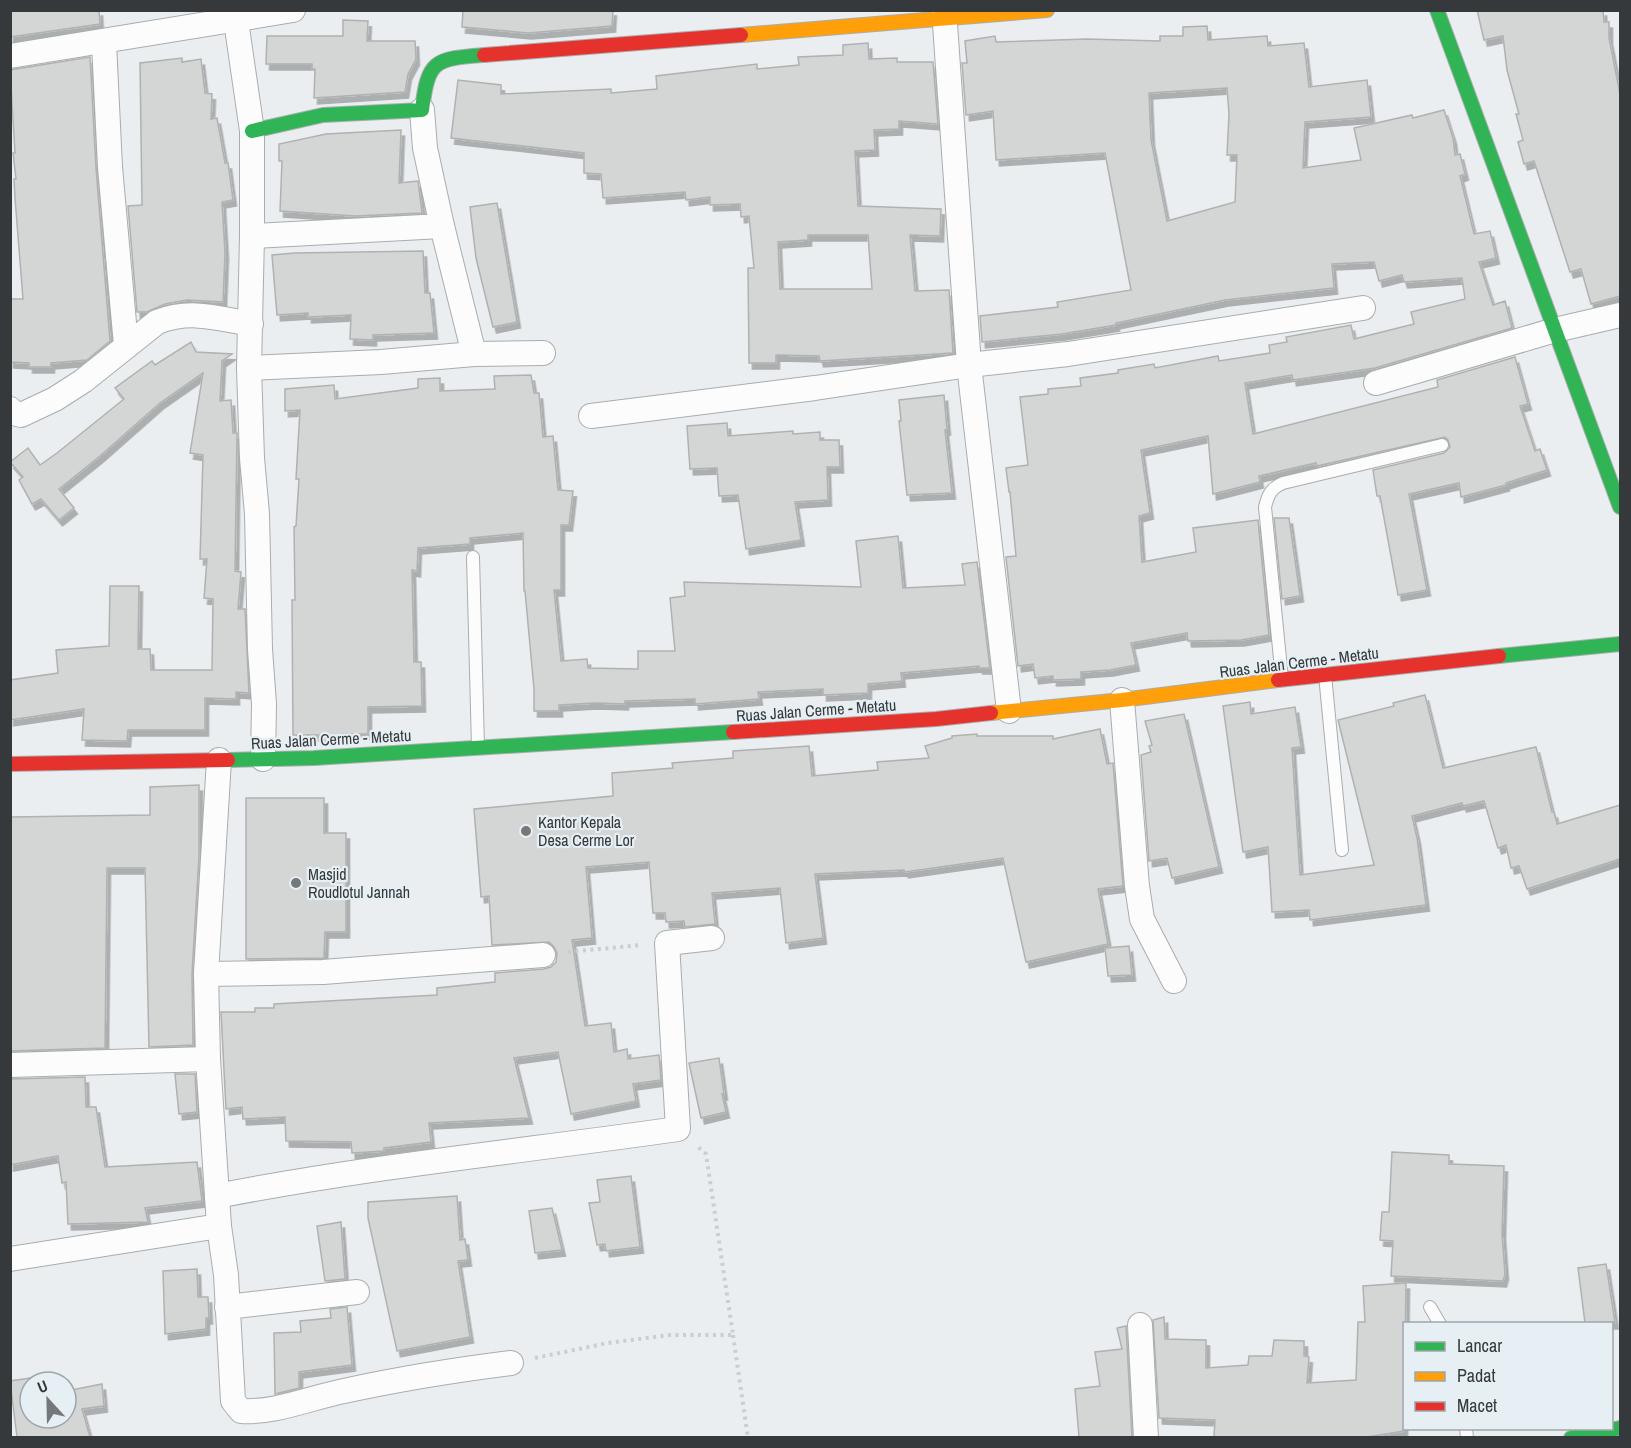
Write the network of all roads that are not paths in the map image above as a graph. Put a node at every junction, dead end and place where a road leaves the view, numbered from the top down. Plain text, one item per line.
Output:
1 (293, 10) edge
2 (1047, 10) edge
3 (1437, 10) edge
4 (944, 15) edge
5 (236, 21) junction
6 (779, 21) edge
7 (104, 42) junction
8 (10, 56) edge
9 (422, 110) junction
10 (252, 131) junction
11 (442, 226) junction
12 (252, 236) junction
13 (1363, 308) dead end
14 (1620, 315) edge
15 (250, 324) junction
16 (1555, 330) junction
17 (126, 345) junction
18 (543, 353) dead end
19 (474, 354) junction
20 (969, 365) junction
21 (249, 368) junction
22 (1376, 383) dead end
23 (10, 409) edge
24 (591, 416) dead end
25 (1442, 445) dead end
26 (1620, 507) edge
27 (473, 557) dead end
28 (1620, 644) edge
29 (1324, 674) junction
30 (1282, 680) junction
31 (1122, 700) junction
32 (1009, 711) junction
33 (478, 748) junction
34 (263, 759) junction
35 (219, 760) junction
36 (10, 764) edge
37 (1342, 850) dead end
38 (712, 938) dead end
39 (543, 955) road end
40 (206, 974) junction
41 (1174, 981) dead end
42 (208, 1059) junction
43 (10, 1065) edge
44 (217, 1196) junction
45 (219, 1226) junction
46 (10, 1259) edge
47 (357, 1292) dead end
48 (227, 1307) junction
49 (1430, 1307) dead end
50 (1439, 1322) edge
51 (1140, 1325) dead end
52 (511, 1363) road end
53 (1609, 1430) edge
54 (1146, 1437) edge
55 (1571, 1437) edge

1 - 5 street
2 - 4 main road
3 - 16 main road
4 - 6 main road
4 - 20 street
5 - 7 street
5 - 10 street
6 - 9 main road
7 - 8 street
7 - 17 street
9 - 10 main road
9 - 11 street
10 - 12 street
11 - 12 street
11 - 19 street
12 - 15 street
13 - 20 street
14 - 16 street
15 - 17 street
15 - 21 street
16 - 22 street
16 - 26 main road
17 - 23 street
18 - 19 street
19 - 21 street
20 - 24 street
20 - 32 street
21 - 34 street
25 - 30 lane
27 - 33 lane
28 - 29 main road, Ruas Jalan Cerme - Metatu
29 - 30 main road, Ruas Jalan Cerme - Metatu
29 - 37 lane
30 - 31 main road, Ruas Jalan Cerme - Metatu
31 - 32 main road, Ruas Jalan Cerme - Metatu
31 - 41 street
32 - 33 main road, Ruas Jalan Cerme - Metatu
33 - 34 main road, Ruas Jalan Cerme - Metatu
34 - 35 main road, Ruas Jalan Cerme - Metatu
35 - 36 main road, Ruas Jalan Cerme - Metatu
35 - 40 street
38 - 44 street
39 - 40 street
40 - 42 street
42 - 43 street
42 - 44 street
44 - 45 street
45 - 46 street
45 - 48 street
47 - 48 street
48 - 52 street
49 - 50 lane
51 - 54 street
53 - 55 main road

